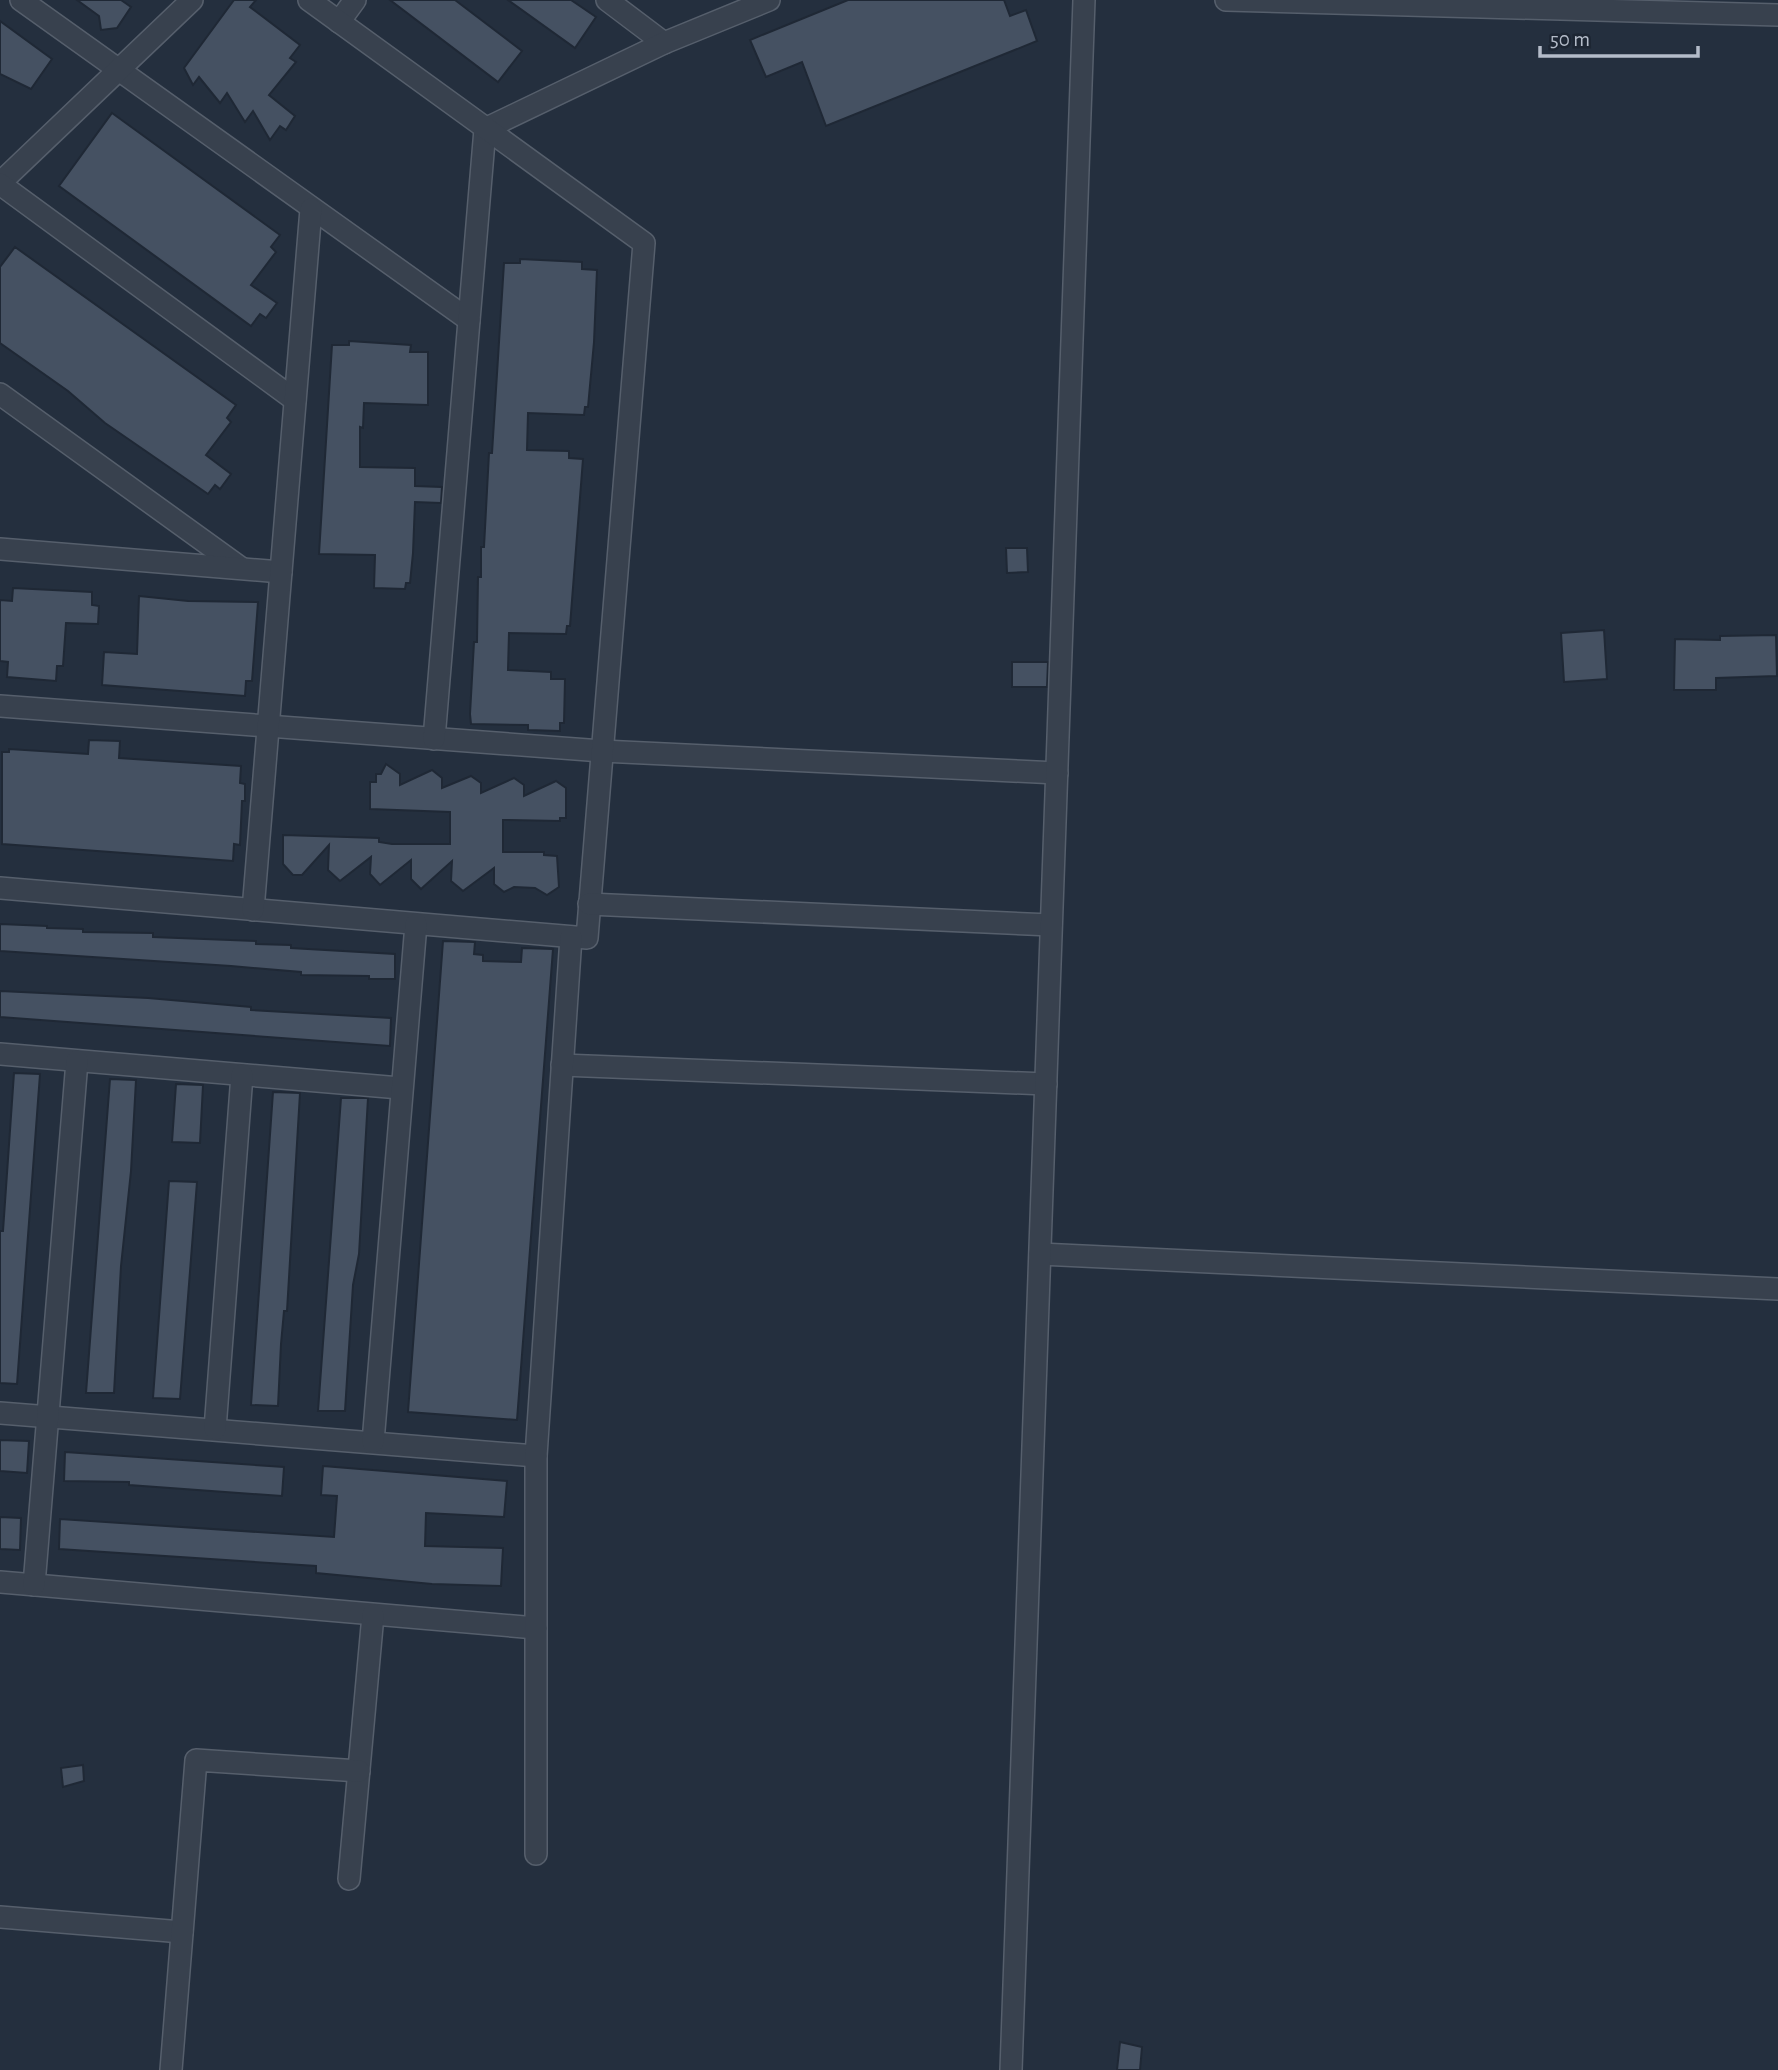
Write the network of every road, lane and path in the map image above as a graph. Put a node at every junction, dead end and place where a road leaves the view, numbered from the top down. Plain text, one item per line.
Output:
1 (21, 0) edge
2 (192, 0) edge
3 (309, 0) edge
4 (355, 0) edge
5 (607, 0) edge
6 (769, 0) edge
7 (1084, 0) edge
8 (1226, 0) edge
9 (1739, 7) edge
10 (1778, 15) edge
11 (339, 22) junction
12 (664, 43) junction
13 (118, 70) junction
14 (485, 129) junction
15 (0, 183) edge
16 (311, 209) junction
17 (469, 320) junction
18 (0, 394) edge
19 (295, 400) junction
20 (0, 549) edge
21 (241, 568) junction
22 (281, 572) junction
23 (0, 706) edge
24 (268, 726) junction
25 (434, 739) junction
26 (602, 751) junction
27 (1057, 773) junction
28 (0, 888) edge
29 (590, 904) junction
30 (253, 910) junction
31 (416, 924) junction
32 (1051, 925) junction
33 (571, 937) junction
34 (0, 1054) edge
35 (78, 1061) junction
36 (562, 1065) junction
37 (242, 1075) junction
38 (1046, 1084) junction
39 (400, 1088) junction
40 (1040, 1254) junction
41 (1778, 1289) edge
42 (0, 1413) edge
43 (50, 1416) junction
44 (215, 1430) junction
45 (373, 1442) junction
46 (536, 1456) junction
47 (0, 1582) edge
48 (34, 1585) junction
49 (373, 1615) junction
50 (536, 1628) junction
51 (359, 1771) junction
52 (536, 1854) dead end
53 (349, 1879) dead end
54 (0, 1916) edge
55 (182, 1931) junction
56 (170, 2070) edge
57 (1012, 2070) edge

1 - 13 street
2 - 13 street
3 - 11 street
4 - 11 street
5 - 12 street
6 - 12 street
7 - 27 street
8 - 9 street
9 - 10 street
11 - 14 street
12 - 14 street
13 - 15 street
13 - 16 street
14 - 17 street
14 - 26 street
15 - 19 street
16 - 17 street
16 - 19 street
17 - 25 street
18 - 21 street
19 - 22 street
20 - 21 street
21 - 22 street
22 - 24 street
23 - 24 street
24 - 25 street
24 - 30 street
25 - 26 street
26 - 27 street
26 - 29 street
27 - 32 street
28 - 30 street
29 - 32 street
29 - 33 street
30 - 31 street
31 - 33 street
31 - 39 street
32 - 38 street
33 - 36 street
34 - 35 street
35 - 37 street
35 - 43 street
36 - 38 street
36 - 46 street
37 - 39 street
37 - 44 street
38 - 40 street
39 - 45 street
40 - 41 street
40 - 57 street
42 - 43 street
43 - 44 street
43 - 48 street
44 - 45 street
45 - 46 street
46 - 50 street
47 - 48 street
48 - 49 street
49 - 50 street
49 - 51 street
50 - 52 street
51 - 53 street
51 - 55 street
54 - 55 street
55 - 56 street

